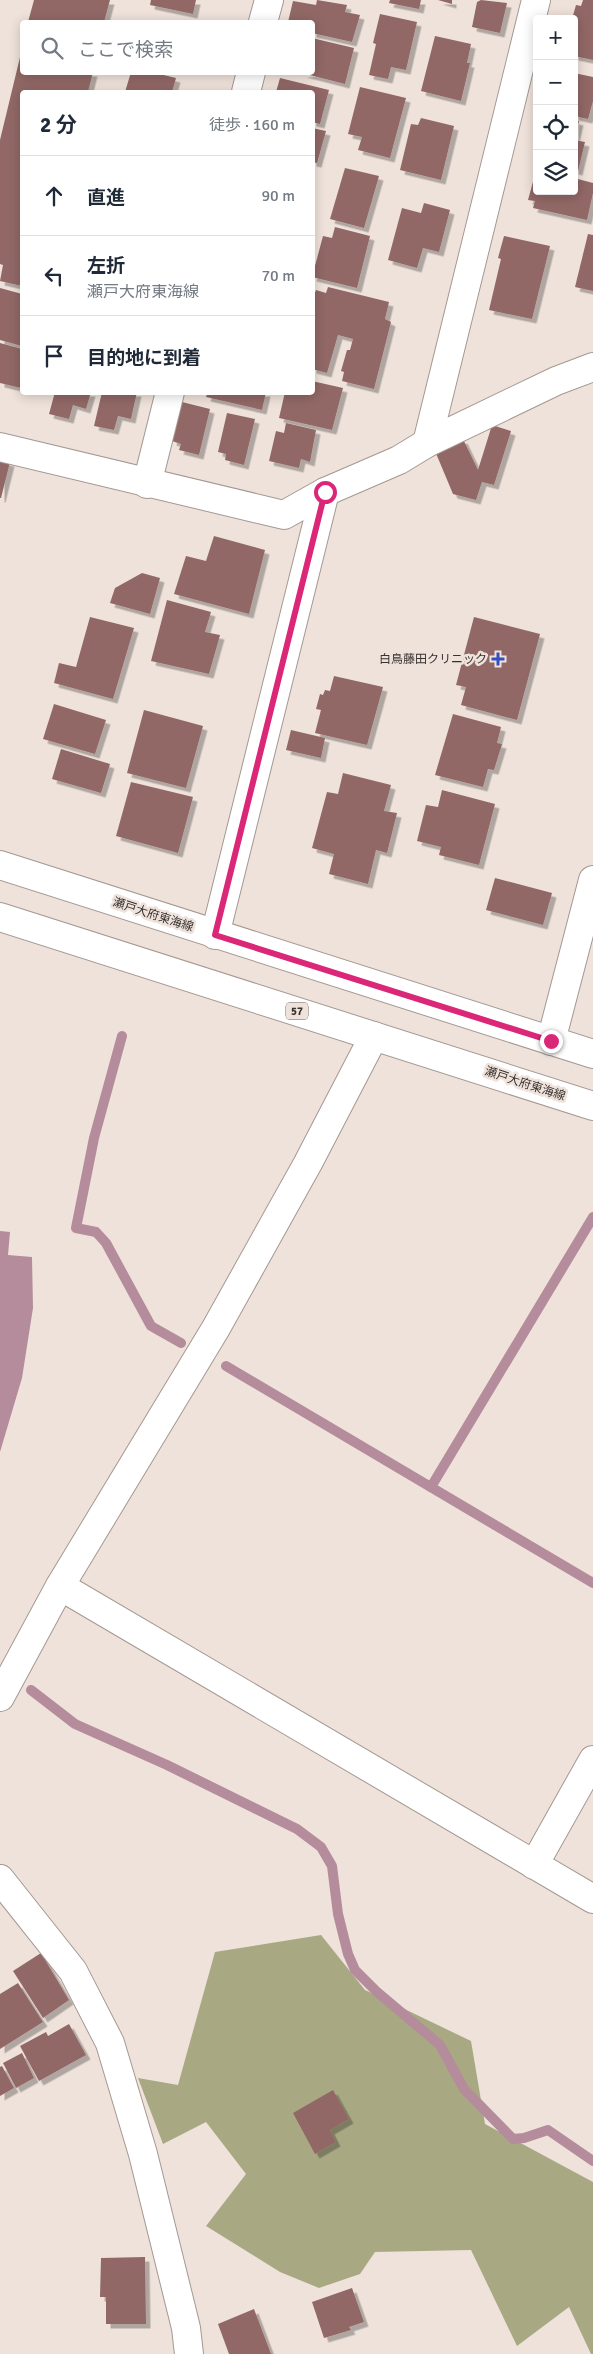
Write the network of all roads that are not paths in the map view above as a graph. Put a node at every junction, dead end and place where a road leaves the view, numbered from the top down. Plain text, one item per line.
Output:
1 (269, 0) edge
2 (536, 0) edge
3 (264, 20) edge
4 (250, 75) edge
5 (246, 90) edge
6 (593, 367) edge
7 (169, 395) edge
8 (427, 443) junction
9 (0, 447) edge
10 (148, 484) junction
11 (325, 492) junction
12 (0, 865) edge
13 (593, 880) edge
14 (0, 917) edge
15 (215, 935) junction
16 (374, 1036) junction
17 (551, 1041) junction
18 (593, 1054) edge
19 (593, 1106) edge
20 (60, 1586) junction
21 (0, 1697) edge
22 (593, 1760) edge
23 (534, 1865) junction
24 (0, 1879) edge
25 (593, 1899) edge
26 (189, 2354) edge

1 - 3 street
2 - 8 street
4 - 5 street
6 - 8 street
7 - 10 street
8 - 11 street
9 - 10 street
10 - 11 street
11 - 15 street
12 - 15 street, 瀬戸大府東海線
13 - 17 street
14 - 16 street, 瀬戸大府東海線 / 57
15 - 17 street, 瀬戸大府東海線
16 - 19 street, 瀬戸大府東海線 / 57
16 - 20 street
17 - 18 street, 瀬戸大府東海線
20 - 21 street
20 - 23 street
22 - 23 street
23 - 25 street
24 - 26 street

